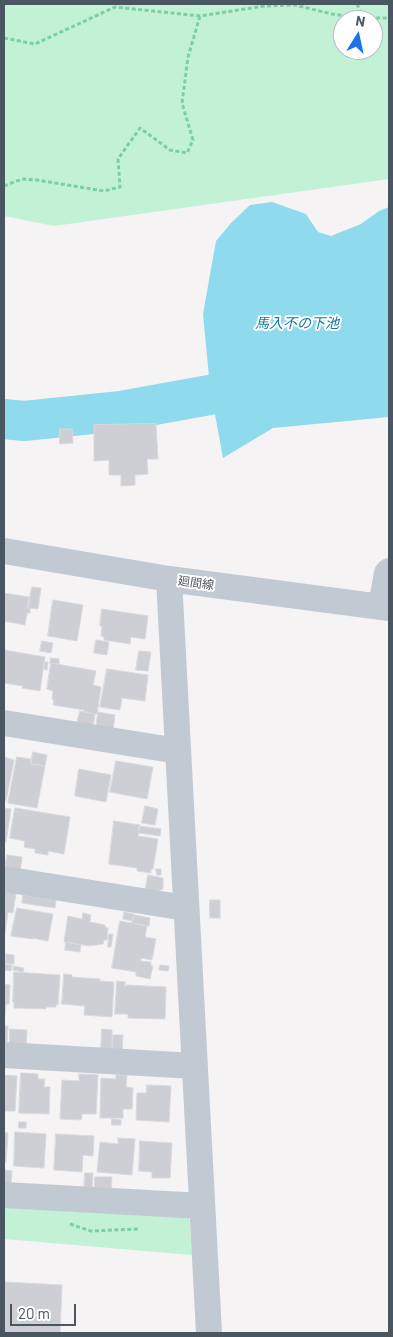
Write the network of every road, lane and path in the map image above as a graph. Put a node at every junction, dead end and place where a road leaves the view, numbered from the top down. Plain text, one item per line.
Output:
1 (333, 14) edge
2 (200, 16) junction
3 (4, 38) edge
4 (4, 186) edge
5 (4, 551) edge
6 (389, 571) edge
7 (169, 579) junction
8 (385, 607) edge
9 (4, 724) edge
10 (178, 751) junction
11 (4, 879) edge
12 (186, 908) junction
13 (4, 1055) edge
14 (194, 1066) junction
15 (4, 1195) edge
16 (202, 1206) junction
17 (209, 1333) edge

1 - 2 path
2 - 3 path
2 - 4 path
5 - 7 street, 廻間線
6 - 8 street
7 - 8 street, 廻間線
7 - 10 street
9 - 10 street
10 - 12 street
11 - 12 street
12 - 14 street
13 - 14 street
14 - 16 street
15 - 16 street
16 - 17 street

